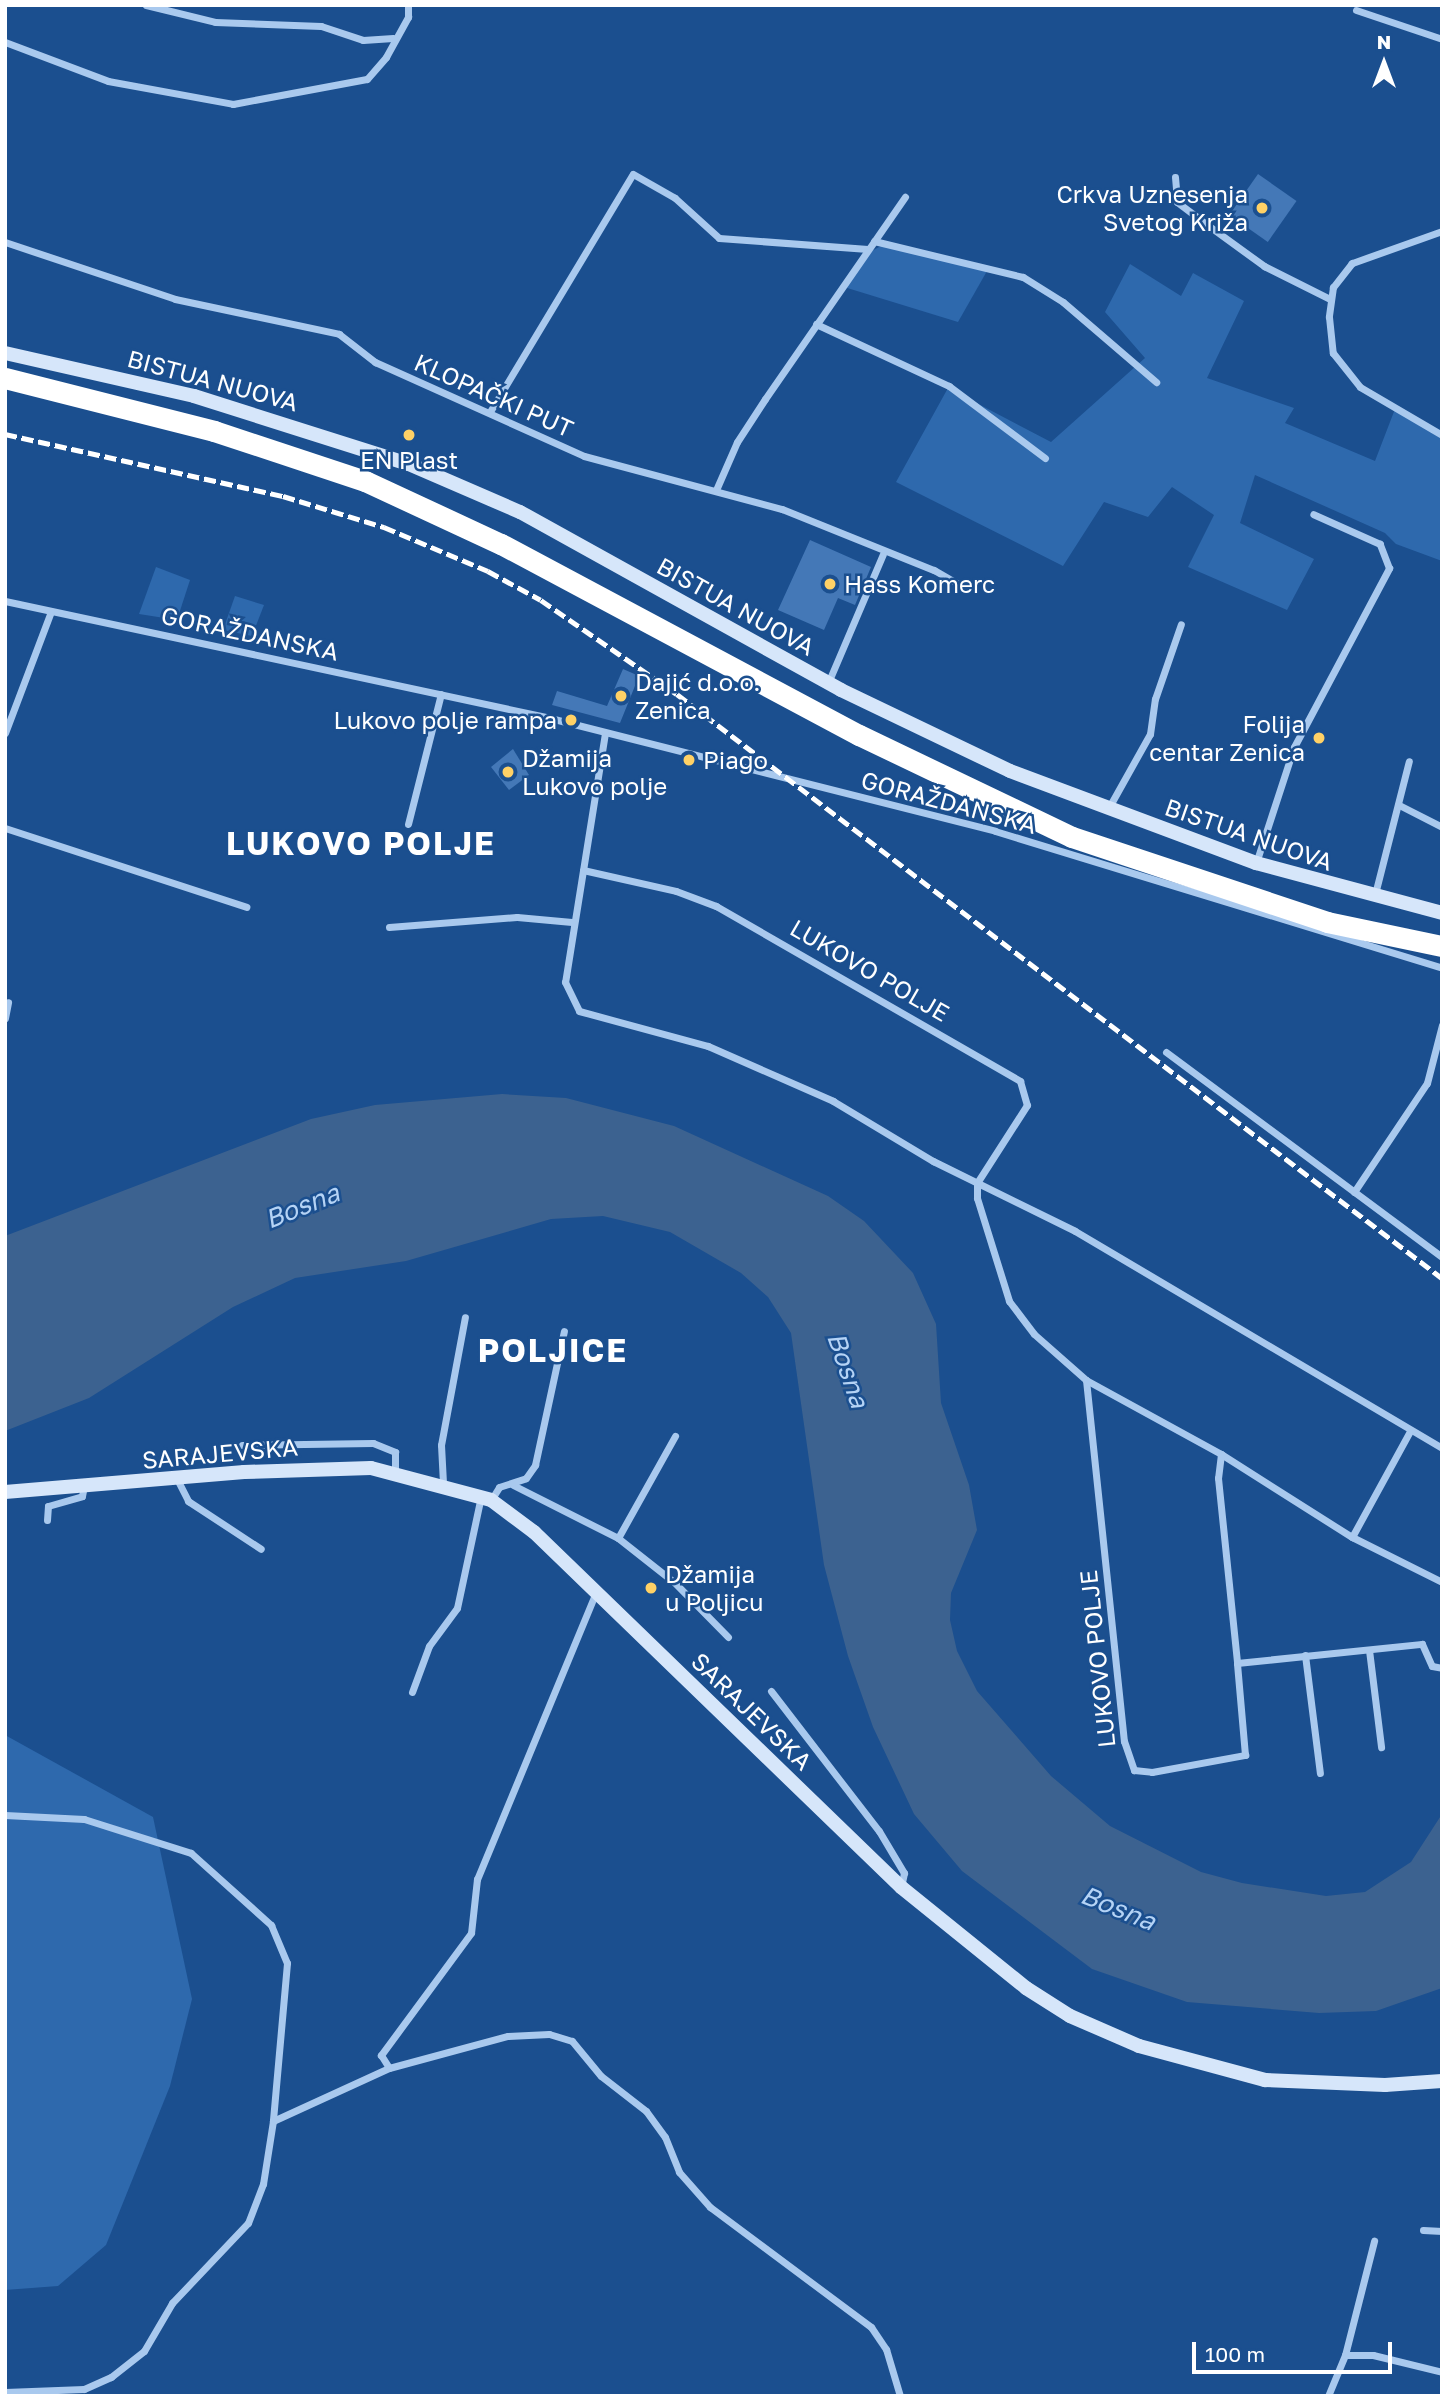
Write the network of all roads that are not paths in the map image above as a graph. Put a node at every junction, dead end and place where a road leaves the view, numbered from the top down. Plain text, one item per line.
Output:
1 (146, 5) edge
2 (408, 5) edge
3 (1356, 10) dead end
4 (393, 38) junction
5 (1442, 39) edge
6 (5, 42) edge
7 (1175, 177) dead end
8 (905, 198) dead end
9 (1442, 231) edge
10 (874, 241) junction
11 (5, 242) edge
12 (867, 249) junction
13 (1330, 299) junction
14 (816, 324) junction
15 (5, 353) edge
16 (5, 378) edge
17 (1156, 382) dead end
18 (491, 410) junction
19 (1442, 435) edge
20 (1045, 458) dead end
21 (716, 490) junction
22 (1313, 514) dead end
23 (883, 554) junction
24 (967, 589) dead end
25 (5, 601) edge
26 (51, 611) junction
27 (1181, 624) dead end
28 (828, 683) junction
29 (441, 694) junction
30 (5, 733) edge
31 (605, 733) junction
32 (1409, 761) dead end
33 (1401, 806) junction
34 (1108, 810) junction
35 (408, 824) dead end
36 (1442, 827) edge
37 (5, 828) edge
38 (1256, 863) junction
39 (583, 870) junction
40 (1374, 898) junction
41 (246, 907) dead end
42 (1442, 914) edge
43 (572, 922) junction
44 (389, 927) dead end
45 (1442, 946) edge
46 (1442, 968) edge
47 (8, 1002) dead end
48 (5, 1018) edge
49 (1442, 1026) edge
50 (1166, 1052) dead end
51 (978, 1183) junction
52 (1354, 1192) junction
53 (1442, 1257) edge
54 (465, 1317) dead end
55 (564, 1331) dead end
56 (1086, 1380) junction
57 (1410, 1431) junction
58 (675, 1436) dead end
59 (242, 1445) dead end
60 (1442, 1448) edge
61 (1221, 1454) junction
62 (395, 1471) junction
63 (177, 1479) junction
64 (443, 1483) junction
65 (513, 1485) junction
66 (84, 1486) junction
67 (5, 1492) edge
68 (486, 1498) junction
69 (47, 1520) dead end
70 (1352, 1537) junction
71 (618, 1538) junction
72 (261, 1549) dead end
73 (1442, 1581) edge
74 (597, 1591) junction
75 (729, 1637) dead end
76 (1369, 1650) junction
77 (1305, 1655) junction
78 (1237, 1663) junction
79 (1442, 1668) edge
80 (771, 1691) dead end
81 (412, 1692) dead end
82 (1381, 1747) dead end
83 (1320, 1773) dead end
84 (5, 1815) edge
85 (901, 1887) junction
86 (388, 2068) junction
87 (1442, 2081) edge
88 (273, 2121) junction
89 (1423, 2230) dead end
90 (1442, 2231) edge
91 (1374, 2241) dead end
92 (1345, 2355) junction
93 (1442, 2372) edge
94 (5, 2392) edge
95 (900, 2396) edge
96 (1328, 2396) edge

1 - 4 street
2 - 4 street
3 - 5 street
4 - 6 street
7 - 13 street
8 - 10 street
9 - 13 street
10 - 12 street
10 - 17 street
11 - 18 street, KLOPAČKI PUT
12 - 14 street
12 - 18 street
13 - 19 street
14 - 20 street
14 - 21 street
15 - 28 main road, BISTUA NUOVA
16 - 45 highway
18 - 21 street, KLOPAČKI PUT
21 - 23 street, KLOPAČKI PUT
22 - 38 street
23 - 24 street, KLOPAČKI PUT
23 - 28 street
25 - 26 street, GORAŽDANSKA
26 - 29 street, GORAŽDANSKA
26 - 30 street
27 - 34 street
28 - 34 main road, BISTUA NUOVA
29 - 31 street, GORAŽDANSKA
29 - 35 street
31 - 39 street
31 - 46 street, GORAŽDANSKA
32 - 33 street
33 - 36 street
33 - 40 street
34 - 38 main road, BISTUA NUOVA
37 - 41 street
38 - 40 main road, BISTUA NUOVA
39 - 43 street
39 - 51 street, LUKOVO POLJE
40 - 42 main road, BISTUA NUOVA
43 - 44 street
43 - 51 street
47 - 48 street
49 - 52 street
50 - 52 street
51 - 56 street
51 - 57 street
52 - 53 street
54 - 64 street
55 - 65 street
56 - 61 street
56 - 78 street, LUKOVO POLJE
57 - 60 street
57 - 70 street
58 - 71 street
59 - 62 street
61 - 70 street
61 - 78 street, LUKOVO POLJE
62 - 63 main road, SARAJEVSKA
62 - 64 main road, SARAJEVSKA
63 - 66 main road, SARAJEVSKA
63 - 72 street
64 - 68 main road, SARAJEVSKA
65 - 68 street
65 - 71 street
66 - 67 main road, SARAJEVSKA
66 - 69 street
68 - 74 main road, SARAJEVSKA
68 - 81 street
70 - 73 street
71 - 75 street
74 - 85 main road, SARAJEVSKA
74 - 86 street
76 - 77 street
76 - 79 street
76 - 82 street
77 - 78 street
77 - 83 street
80 - 85 street
84 - 88 street
85 - 87 main road, SARAJEVSKA
86 - 88 street
86 - 95 street
88 - 94 street
89 - 90 street
91 - 92 street
92 - 93 street
92 - 96 street

